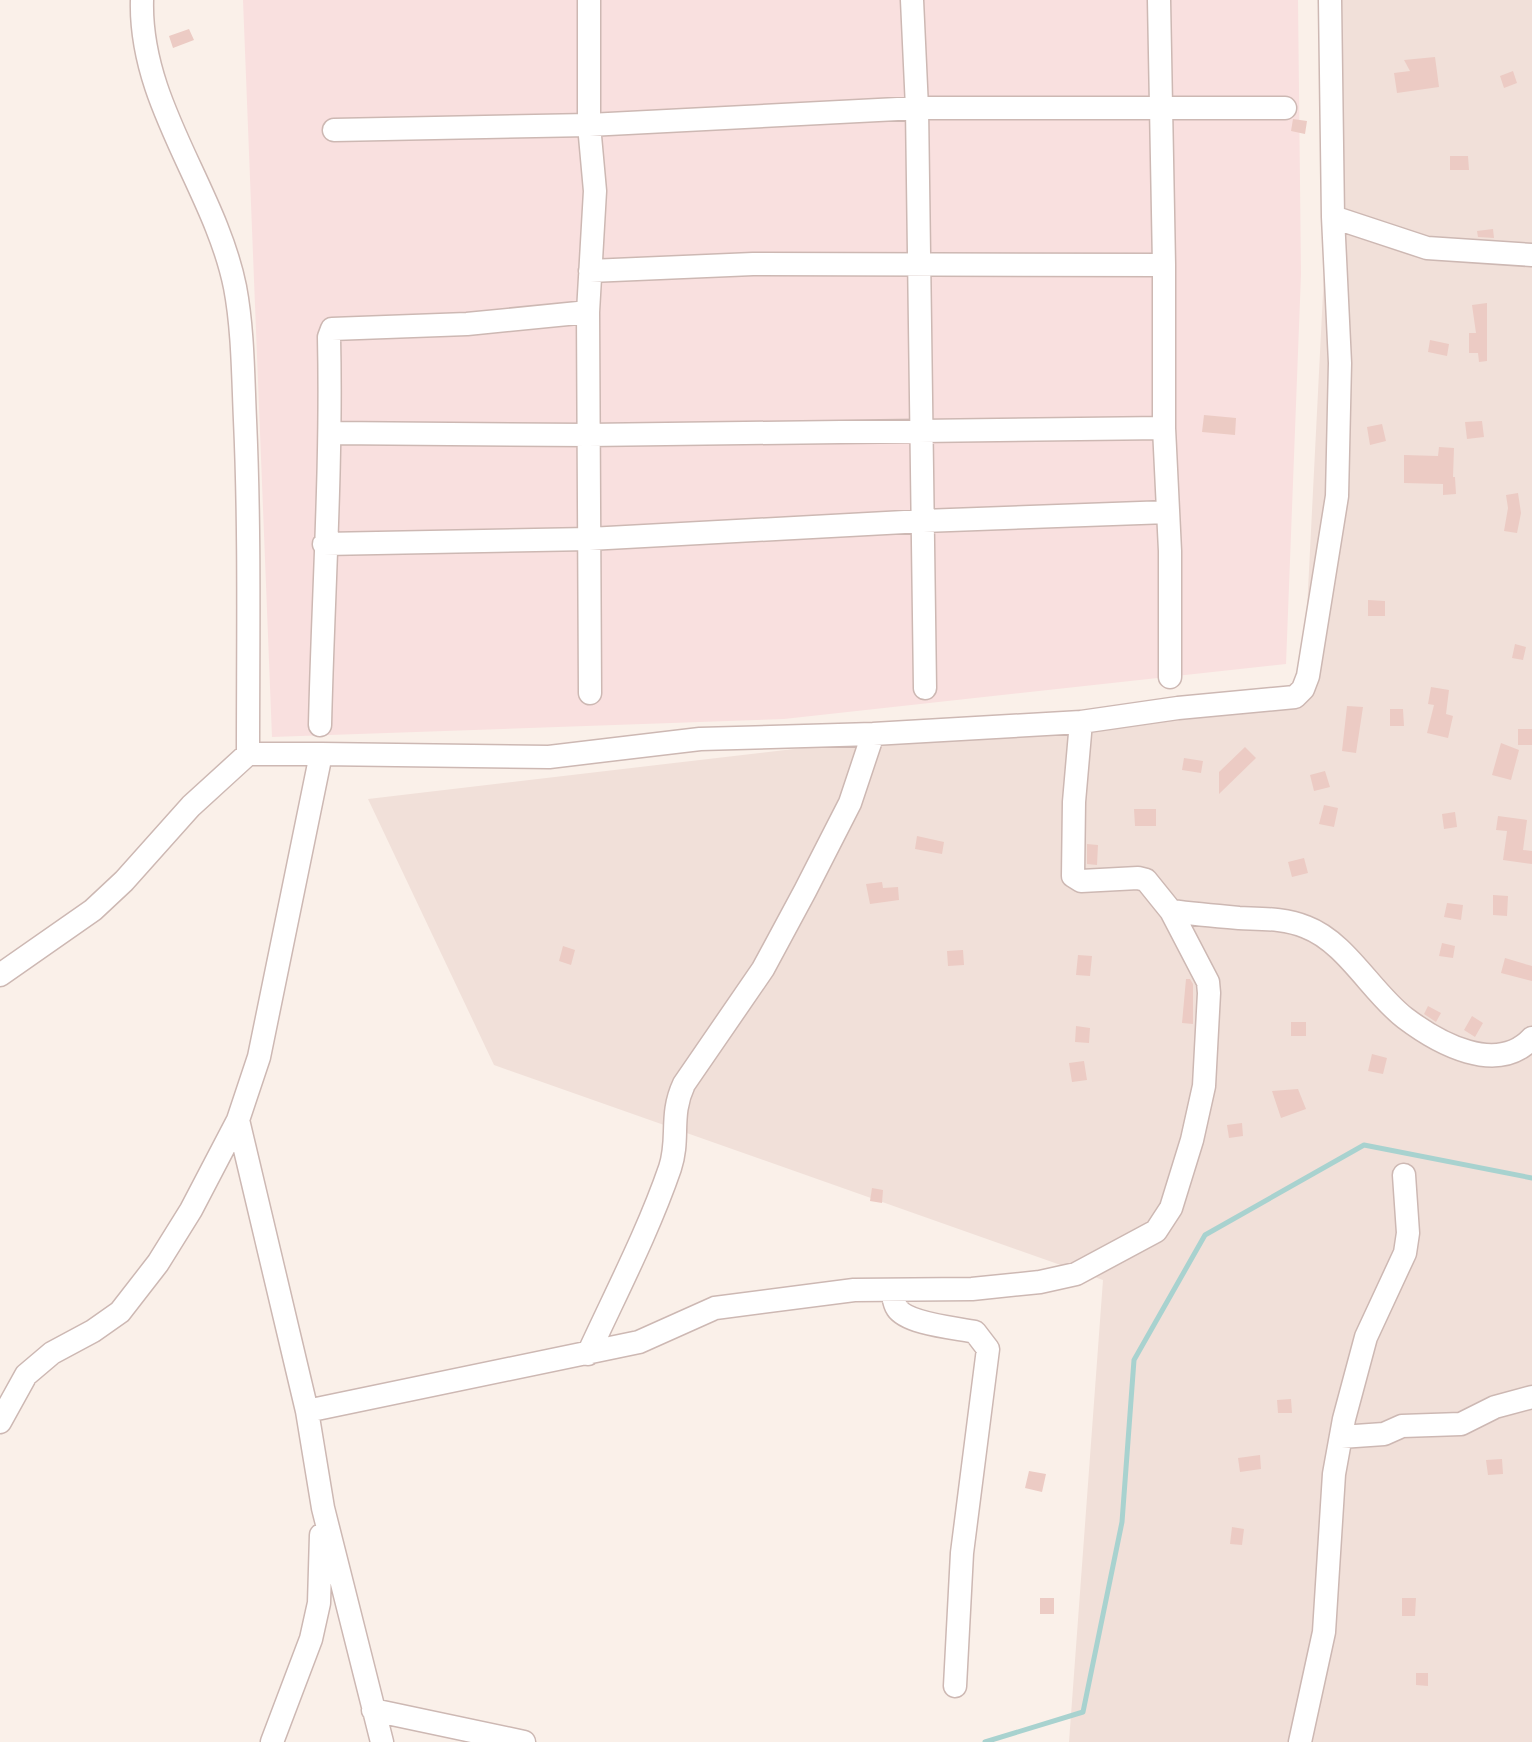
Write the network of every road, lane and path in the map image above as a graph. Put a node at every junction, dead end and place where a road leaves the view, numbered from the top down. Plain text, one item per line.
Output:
1 (142, 0) edge
2 (589, 0) edge
3 (912, 0) edge
4 (1159, 0) edge
5 (1330, 0) edge
6 (917, 108) junction
7 (1285, 108) dead end
8 (1160, 110) junction
9 (589, 125) junction
10 (334, 130) dead end
11 (1333, 217) junction
12 (1532, 255) edge
13 (1164, 265) junction
14 (918, 266) junction
15 (590, 271) junction
16 (588, 312) junction
17 (1164, 428) junction
18 (922, 432) junction
19 (331, 433) junction
20 (588, 435) junction
21 (1168, 512) junction
22 (923, 521) junction
23 (589, 539) junction
24 (324, 544) junction
25 (1170, 677) dead end
26 (925, 688) dead end
27 (590, 693) dead end
28 (1081, 722) junction
29 (320, 725) dead end
30 (873, 734) junction
31 (248, 754) junction
32 (321, 754) junction
33 (1171, 911) junction
34 (0, 975) edge
35 (1532, 1038) edge
36 (238, 1120) junction
37 (1404, 1175) dead end
38 (892, 1290) junction
39 (588, 1354) junction
40 (1532, 1397) edge
41 (307, 1411) junction
42 (0, 1422) edge
43 (1341, 1437) junction
44 (323, 1508) junction
45 (955, 1686) dead end
46 (373, 1710) junction
47 (272, 1742) edge
48 (382, 1742) edge
49 (524, 1742) edge
50 (1300, 1742) edge

1 - 31 street
2 - 9 street
3 - 6 street
4 - 8 street
5 - 11 street
6 - 8 street
6 - 9 street
6 - 14 street
7 - 8 street
8 - 13 street
9 - 10 street
9 - 15 street
11 - 12 street
11 - 28 street
13 - 14 street
13 - 17 street
14 - 15 street
14 - 18 street
15 - 16 street
16 - 19 street
16 - 20 street
17 - 18 street
17 - 21 street
18 - 20 street
18 - 22 street
19 - 20 street
19 - 24 street
20 - 23 street
21 - 22 street
21 - 25 street
22 - 23 street
22 - 26 street
23 - 24 street
23 - 27 street
24 - 29 street
28 - 30 street
28 - 33 street
30 - 32 street
30 - 39 street
31 - 32 street
31 - 34 street
32 - 36 street
33 - 35 street
33 - 38 street
36 - 41 street
36 - 42 street
37 - 43 street
38 - 39 street
38 - 45 street
39 - 41 street
40 - 43 street
41 - 44 street
43 - 50 street
44 - 46 street
44 - 47 street
46 - 48 street
46 - 49 street

